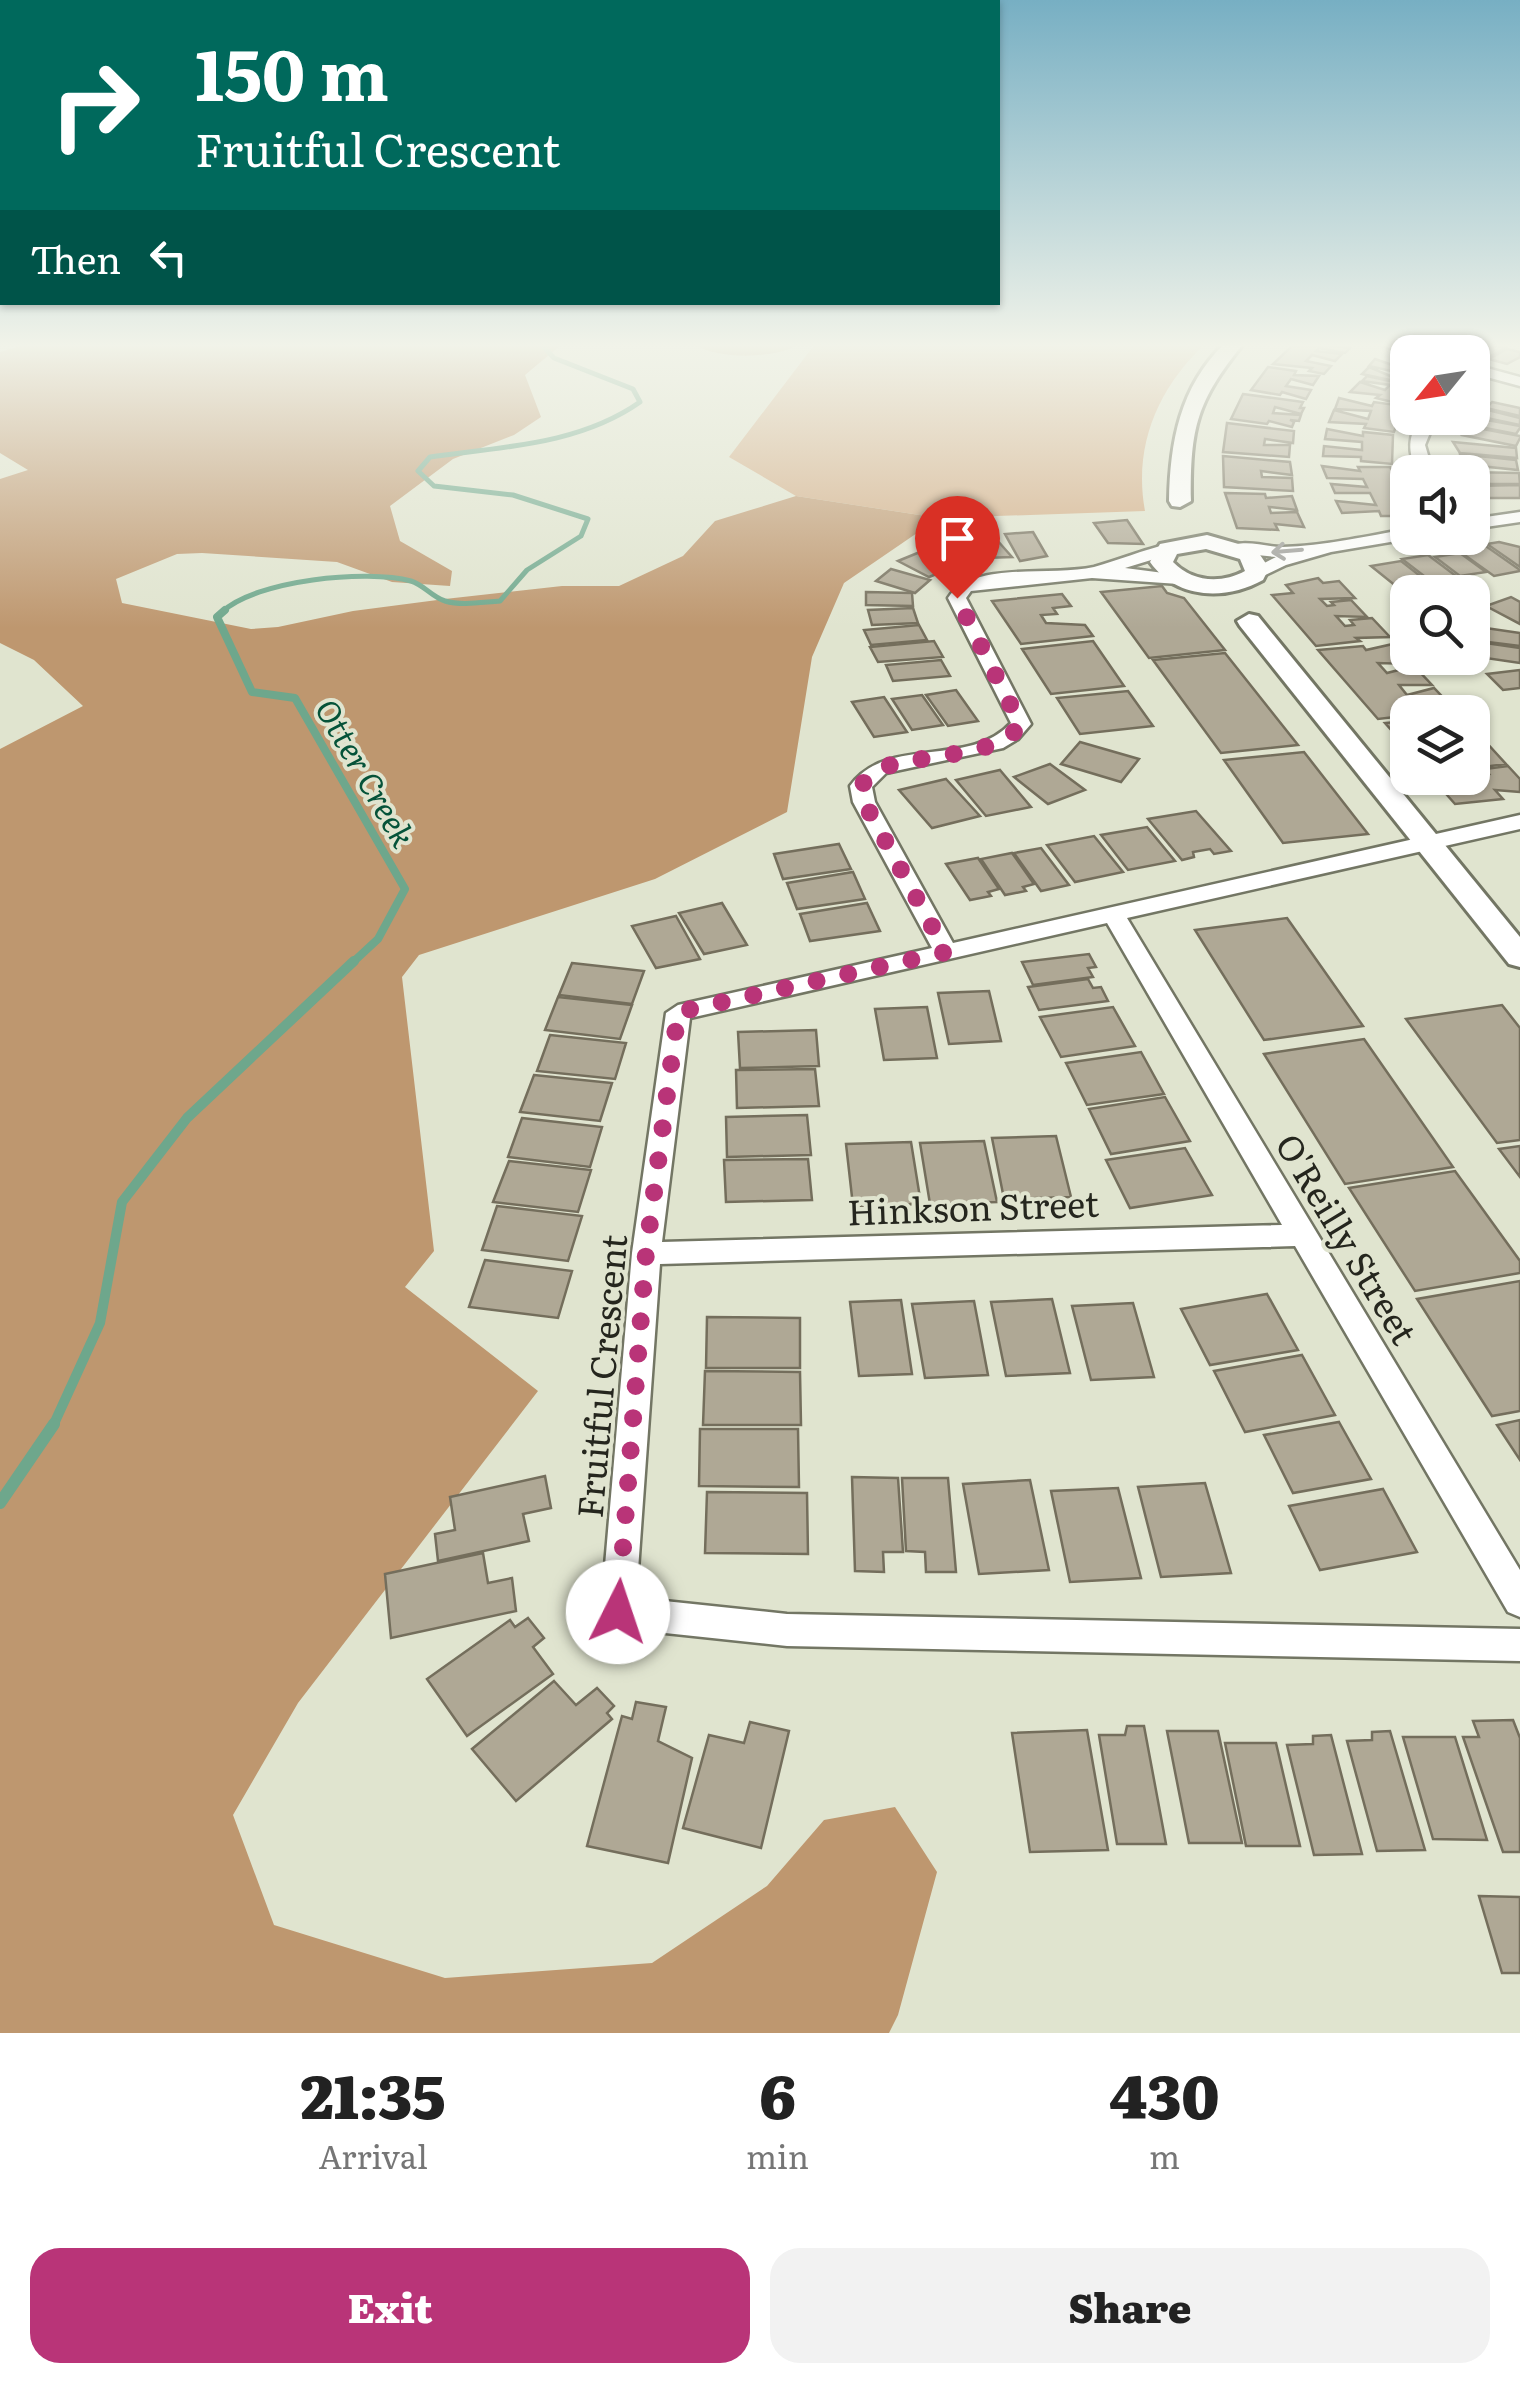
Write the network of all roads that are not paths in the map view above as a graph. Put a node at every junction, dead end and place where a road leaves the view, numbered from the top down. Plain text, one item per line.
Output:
1 (1183, 439) edge
2 (1180, 501) junction
3 (1520, 517) edge
4 (1490, 521) edge
5 (1390, 537) edge
6 (1328, 547) junction
7 (1237, 548) junction
8 (1168, 549) junction
9 (1083, 574) junction
10 (1255, 575) junction
11 (1187, 581) junction
12 (1249, 621) junction
13 (1520, 822) edge
14 (1426, 843) junction
15 (1112, 912) junction
16 (946, 952) junction
17 (1520, 957) edge
18 (1303, 1234) junction
19 (646, 1253) junction
20 (1520, 1601) edge
21 (1520, 1645) edge

1 - 2 street
2 - 7 street
2 - 8 street
3 - 4 street
5 - 6 street
6 -> 7 street
6 - 10 street
7 - 8 street
7 - 10 street
8 - 9 street
8 - 11 street
9 - 11 street
9 - 16 street
10 - 11 street
10 - 12 street
11 - 12 street
12 - 14 street
13 - 14 street, Fruitful Crescent
14 - 15 street, Fruitful Crescent
14 - 17 street
15 - 16 street, Fruitful Crescent
15 - 18 street, O'Reilly Street
16 - 19 street, Fruitful Crescent
18 - 19 street, Hinkson Street
18 - 20 street, O'Reilly Street
19 - 21 street, Fruitful Crescent

